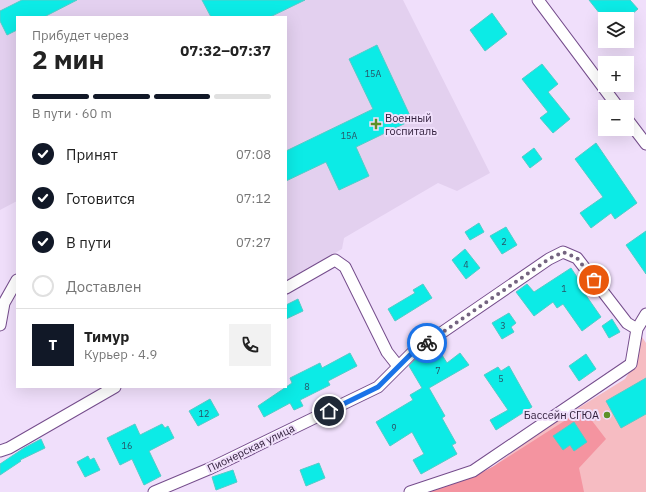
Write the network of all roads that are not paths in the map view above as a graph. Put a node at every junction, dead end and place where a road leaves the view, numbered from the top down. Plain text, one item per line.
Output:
1 (538, 0) edge
2 (613, 100) edge
3 (634, 128) edge
4 (646, 144) edge
5 (16, 282) edge
6 (287, 287) edge
7 (646, 314) edge
8 (0, 325) edge
9 (637, 329) junction
10 (398, 366) junction
11 (113, 388) edge
12 (0, 451) edge
13 (154, 492) edge
14 (410, 492) edge

1 - 2 street
3 - 4 street
5 - 8 street
6 - 10 street
7 - 9 street
9 - 10 street, Пионерская улица
9 - 14 street
10 - 13 street, Пионерская улица
11 - 12 street

